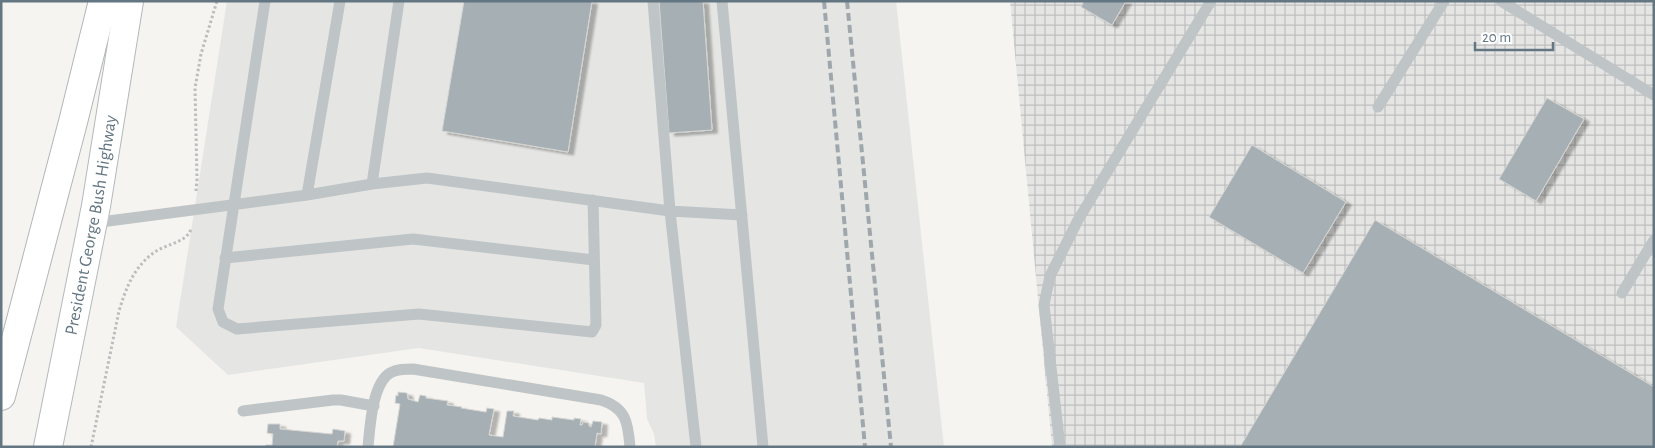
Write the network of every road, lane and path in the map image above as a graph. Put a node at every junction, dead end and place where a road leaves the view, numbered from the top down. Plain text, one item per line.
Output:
1 (103, 1) edge
2 (129, 1) edge
3 (265, 1) edge
4 (340, 1) edge
5 (399, 1) edge
6 (653, 1) edge
7 (722, 1) edge
8 (1211, 1) edge
9 (1444, 1) edge
10 (1501, 1) edge
11 (1654, 95) edge
12 (1378, 107) dead end
13 (372, 184) junction
14 (307, 195) junction
15 (593, 200) junction
16 (232, 204) junction
17 (670, 211) junction
18 (742, 215) junction
19 (93, 222) junction
20 (1654, 240) edge
21 (225, 258) junction
22 (594, 260) junction
23 (1622, 293) dead end
24 (1, 396) edge
25 (374, 406) junction
26 (243, 411) dead end
27 (48, 447) edge
28 (368, 447) edge
29 (630, 447) edge
30 (696, 447) edge
31 (763, 447) edge
32 (1060, 447) edge

1 - 24 main road
2 - 19 main road, President George Bush Highway
3 - 16 lane
4 - 14 lane
5 - 13 lane
6 - 17 lane
7 - 18 lane
8 - 32 lane
9 - 12 lane
10 - 11 lane
13 - 14 lane
13 - 15 lane
14 - 16 lane
15 - 17 lane
15 - 22 lane
16 - 19 lane
16 - 21 lane
17 - 18 lane
17 - 30 lane
18 - 31 lane
19 - 27 main road, President George Bush Highway
20 - 23 lane
21 - 22 lane
21 - 22 lane
25 - 26 lane
25 - 28 lane
25 - 29 lane

